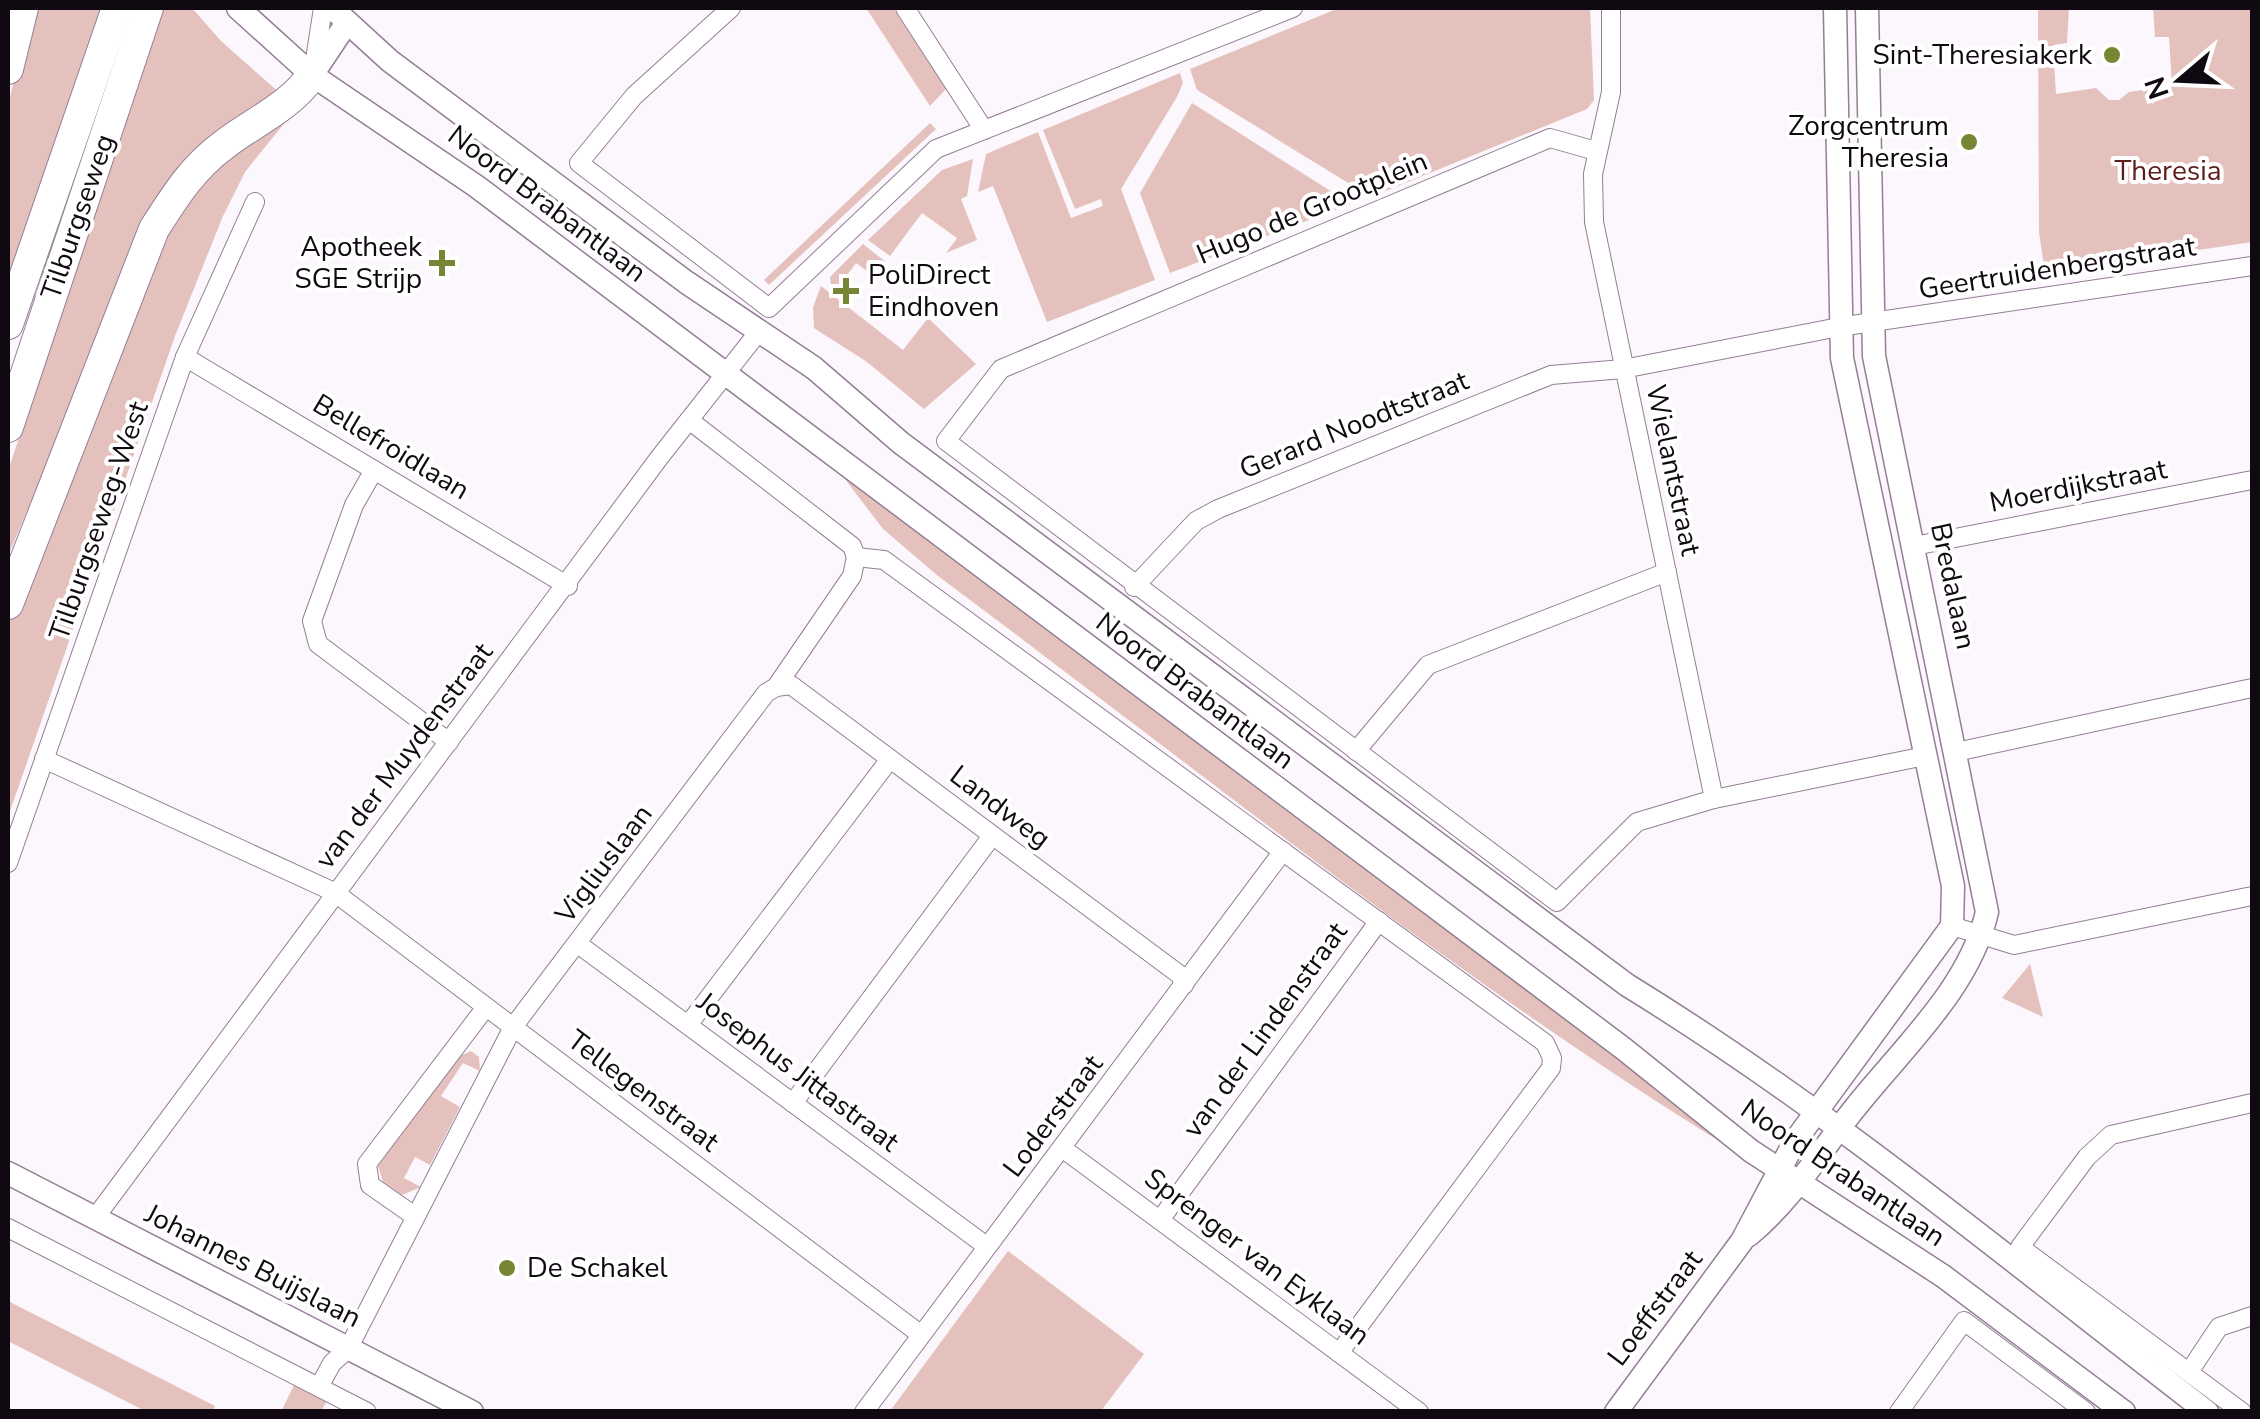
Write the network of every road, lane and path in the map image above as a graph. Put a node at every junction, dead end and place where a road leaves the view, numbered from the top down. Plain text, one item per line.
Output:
1 (23, 8) edge
2 (116, 8) edge
3 (148, 8) edge
4 (238, 8) edge
5 (323, 8) edge
6 (730, 8) edge
7 (905, 8) edge
8 (1293, 8) edge
9 (1611, 8) edge
10 (1835, 8) edge
11 (1867, 8) edge
12 (345, 13) edge
13 (8, 69) edge
14 (312, 75) junction
15 (984, 130) junction
16 (1596, 151) junction
17 (255, 202) dead end
18 (2252, 266) edge
19 (764, 319) junction
20 (8, 324) edge
21 (1870, 324) junction
22 (1838, 327) junction
23 (185, 357) junction
24 (1623, 369) junction
25 (727, 376) junction
26 (690, 420) junction
27 (8, 428) edge
28 (946, 442) joint
29 (374, 470) junction
30 (2252, 480) edge
31 (1914, 546) junction
32 (856, 558) junction
33 (1667, 572) junction
34 (568, 586) junction
35 (1134, 588) junction
36 (8, 604) edge
37 (776, 687) junction
38 (2252, 688) edge
39 (449, 742) junction
40 (1356, 751) junction
41 (1956, 752) junction
42 (1925, 756) junction
43 (44, 759) junction
44 (890, 759) junction
45 (1714, 799) junction
46 (992, 836) junction
47 (1283, 851) junction
48 (8, 863) edge
49 (334, 892) junction
50 (2252, 896) edge
51 (1379, 921) junction
52 (1952, 926) junction
53 (1982, 936) junction
54 (578, 944) junction
55 (1184, 985) junction
56 (486, 1006) junction
57 (688, 1025) junction
58 (513, 1027) junction
59 (793, 1103) junction
60 (2252, 1103) edge
61 (1817, 1109) junction
62 (1840, 1127) junction
63 (1062, 1148) junction
64 (1778, 1171) junction
65 (8, 1172) edge
66 (1800, 1186) junction
67 (414, 1215) junction
68 (95, 1218) junction
69 (1160, 1220) junction
70 (8, 1228) edge
71 (1742, 1241) junction
72 (984, 1245) junction
73 (2252, 1316) edge
74 (920, 1334) junction
75 (348, 1348) junction
76 (1339, 1353) junction
77 (2189, 1372) junction
78 (319, 1387) junction
79 (367, 1412) edge
80 (472, 1412) edge
81 (864, 1412) edge
82 (1418, 1412) edge
83 (1616, 1412) edge
84 (1898, 1412) edge
85 (2086, 1412) edge
86 (2124, 1412) edge
87 (2208, 1412) edge
88 (2242, 1412) edge

1 - 13 highway
2 - 20 highway, Tilburgseweg
3 - 27 highway, Tilburgseweg
4 - 14 main road, Noord Brabantlaan
5 - 14 street
6 - 19 street, Noord Brabantlaan
7 - 15 street
8 - 15 street
9 - 16 street
10 - 22 main road
11 - 21 main road, Bredalaan
12 - 14 main road
12 - 19 main road, Noord Brabantlaan
14 - 25 main road, Noord Brabantlaan
14 - 36 highway
15 - 19 street
16 - 24 street, Wielantstraat
16 - 28 street, Hugo de Grootplein
17 - 23 street, Tilburgseweg-West
18 - 21 street, Geertruidenbergstraat
19 - 25 street, van der Muydenstraat
19 - 61 main road, Noord Brabantlaan
21 - 22 street, Geertruidenbergstraat
21 - 31 main road, Bredalaan
22 - 24 street, Gerard Noodtstraat
22 - 42 main road
23 - 29 street, Bellefroidlaan
23 - 43 street, Tilburgseweg-West
24 - 33 street, Wielantstraat
24 - 35 street, Gerard Noodtstraat
25 - 26 street, van der Muydenstraat
25 - 64 main road, Noord Brabantlaan
26 - 32 street
26 - 34 street, van der Muydenstraat
28 - 35 street, Noord Brabantlaan
29 - 34 street, Bellefroidlaan
29 - 39 street
30 - 31 street, Moerdijkstraat
31 - 41 main road, Bredalaan
32 - 37 street, Vigliuslaan
32 - 47 street
33 - 40 street
33 - 45 street, Wielantstraat
34 - 39 street, van der Muydenstraat
35 - 40 street, Noord Brabantlaan
37 - 44 street, Landweg
37 - 54 street, Vigliuslaan
38 - 41 street
39 - 49 street, van der Muydenstraat
40 - 45 street, Noord Brabantlaan
41 - 53 main road, Bredalaan
42 - 45 street
42 - 52 main road
43 - 48 street, Tilburgseweg-West
43 - 49 street, Tellegenstraat
44 - 46 street, Landweg
44 - 57 street
46 - 55 street, Landweg
46 - 59 street
47 - 51 street
47 - 55 street, Loderstraat
49 - 56 street, Tellegenstraat
49 - 68 street, van der Muydenstraat
50 - 53 street
51 - 69 street, van der Lindenstraat
51 - 76 street
52 - 53 street
52 - 61 main road
53 - 62 main road, Bredalaan
54 - 57 street, Josephus Jittastraat
54 - 58 street, Vigliuslaan
55 - 63 street, Loderstraat
56 - 58 street, Tellegenstraat
56 - 67 street
57 - 59 street, Josephus Jittastraat
58 - 67 street, Vigliuslaan
58 - 74 street, Tellegenstraat
59 - 72 street, Josephus Jittastraat
60 - 77 street
61 - 62 main road, Noord Brabantlaan
61 - 64 main road, Loeffstraat
62 - 66 main road, Loeffstraat
62 - 87 main road, Noord Brabantlaan
63 - 69 street, Sprenger van Eyklaan
63 - 72 street, Loderstraat
64 - 66 main road, Noord Brabantlaan
64 - 71 main road, Loeffstraat
65 - 68 main road, Johannes Buijslaan
66 - 71 main road, Loeffstraat
66 - 86 main road, Noord Brabantlaan
67 - 75 street, Vigliuslaan
68 - 75 main road, Johannes Buijslaan
69 - 76 street, Sprenger van Eyklaan
70 - 78 street
71 - 83 main road, Loeffstraat
72 - 74 street, Loderstraat
73 - 77 street
74 - 81 street, Loderstraat
75 - 78 street, Vigliuslaan
75 - 80 main road, Johannes Buijslaan
76 - 82 street, Sprenger van Eyklaan
77 - 88 street
78 - 79 street
84 - 85 street

